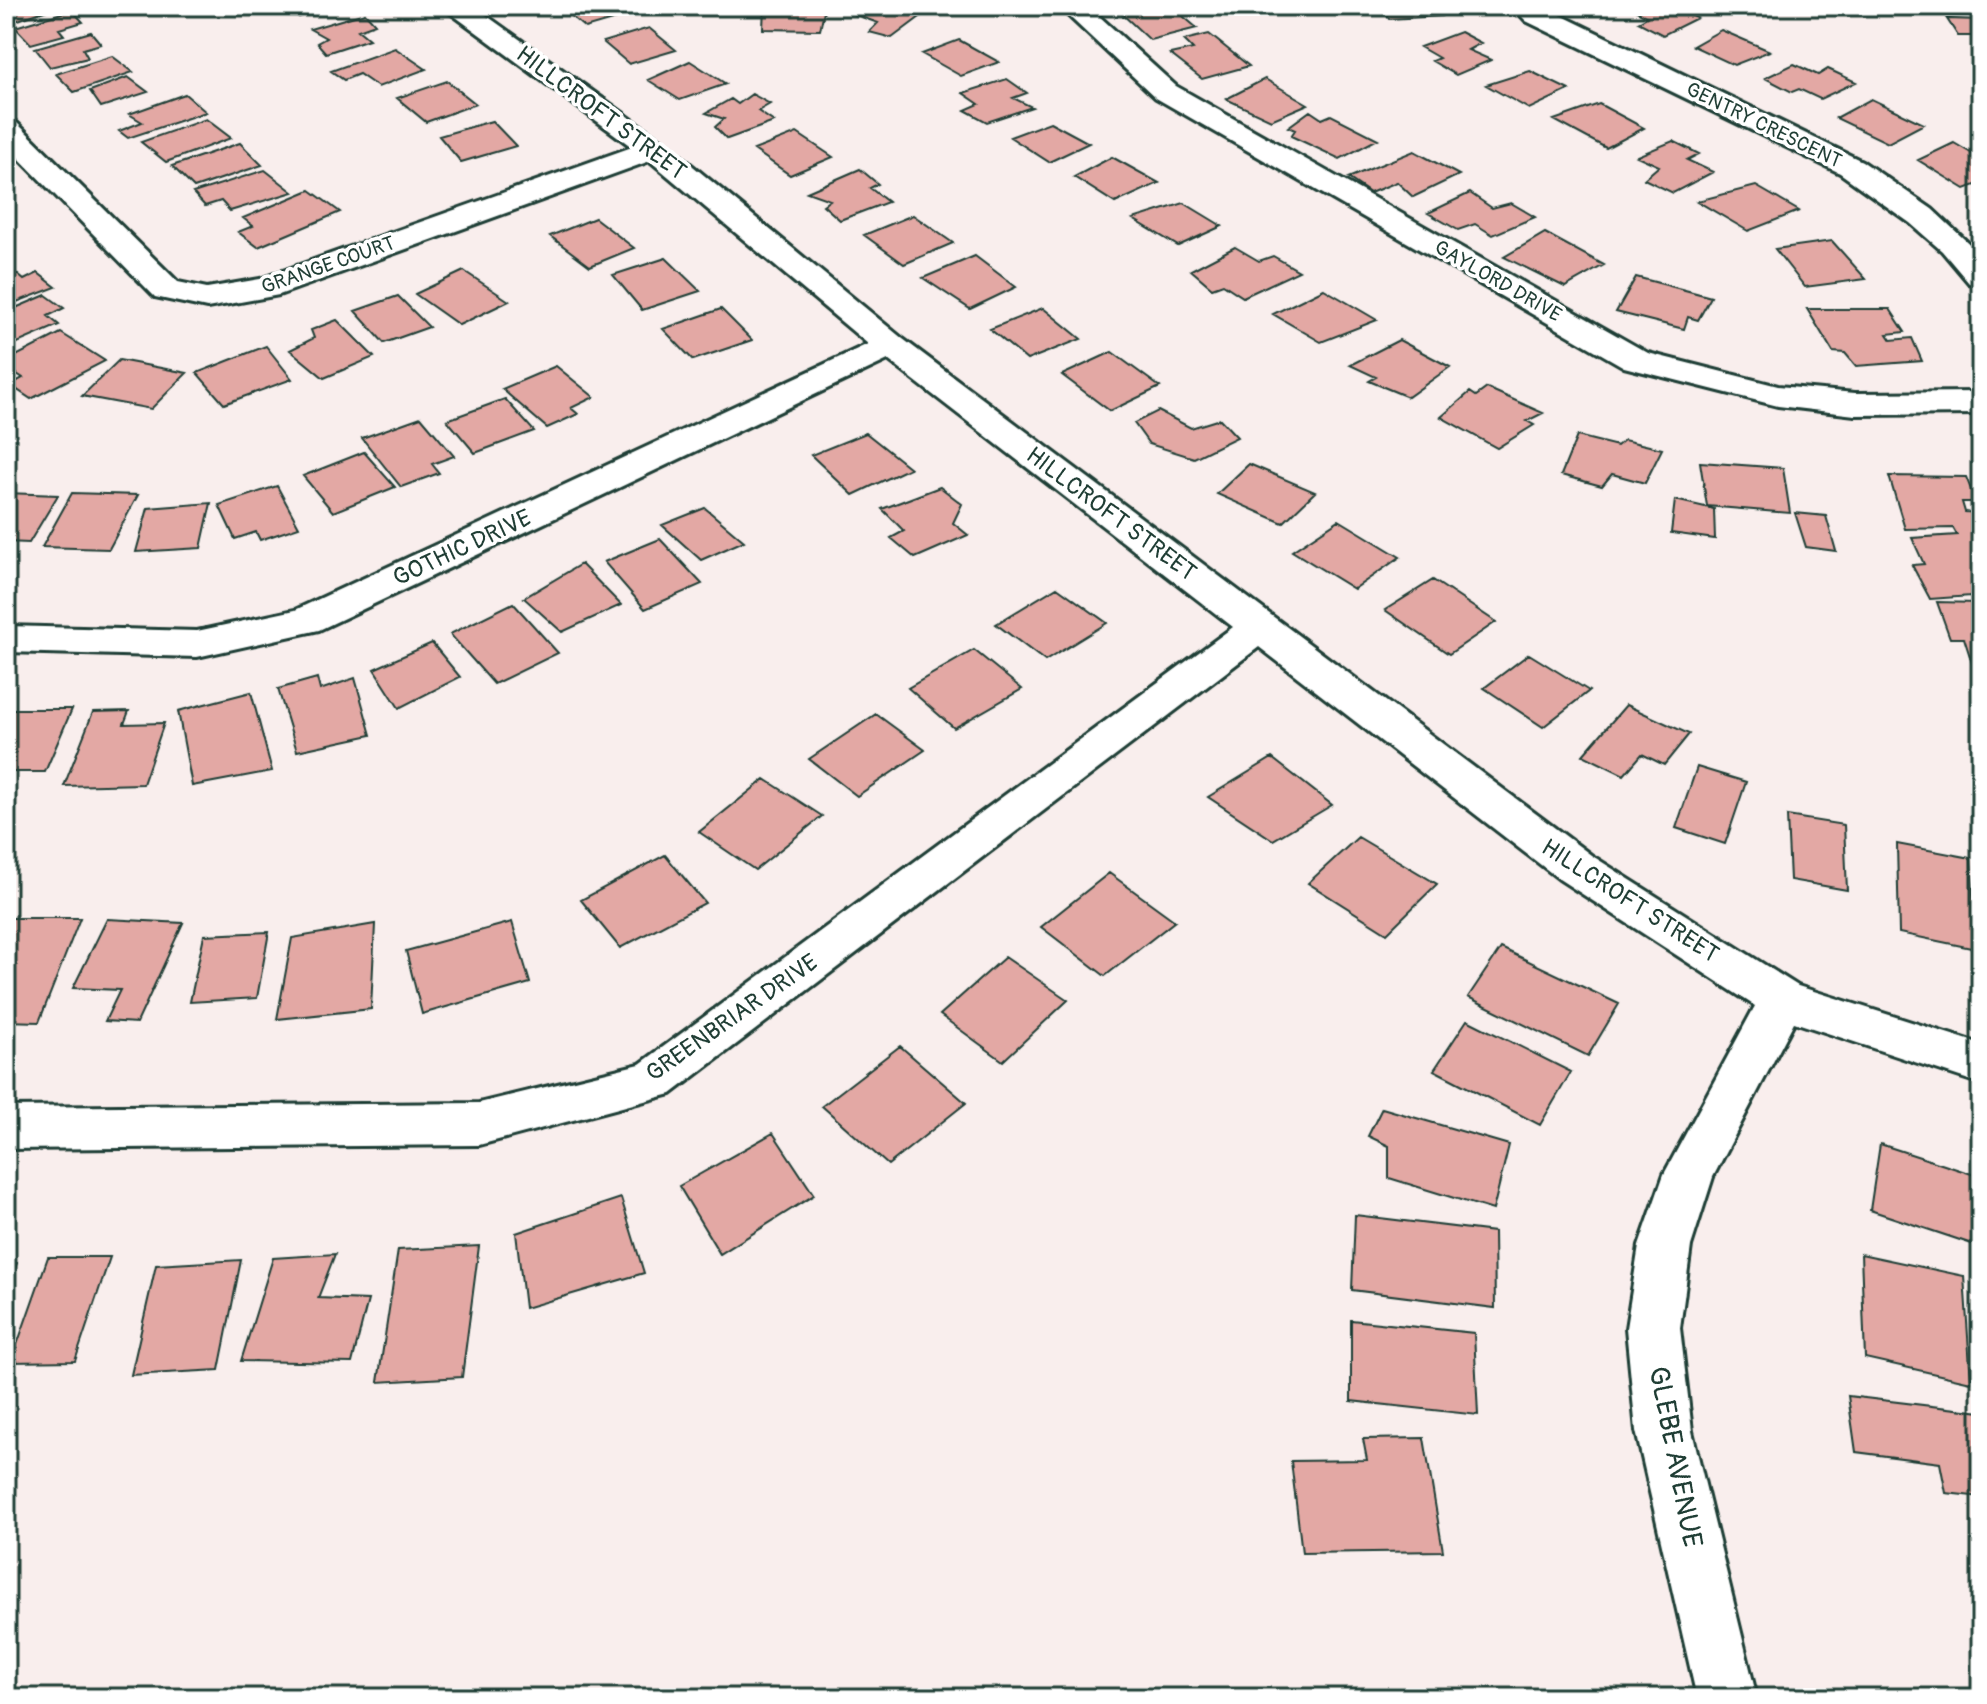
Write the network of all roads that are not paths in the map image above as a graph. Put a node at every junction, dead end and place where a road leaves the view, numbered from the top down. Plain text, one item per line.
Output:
1 (458, 6) edge
2 (1072, 6) edge
3 (1526, 6) edge
4 (6, 128) edge
5 (654, 149) junction
6 (1981, 276) edge
7 (891, 346) junction
8 (1981, 403) edge
9 (1259, 627) junction
10 (6, 639) edge
11 (1782, 1000) junction
12 (1981, 1064) edge
13 (6, 1128) edge
14 (1727, 1698) edge

1 - 5 street, HILLCROFT STREET
2 - 8 street, GAYLORD DRIVE
3 - 6 street, GENTRY CRESCENT
4 - 5 street, GRANGE COURT
5 - 7 street, HILLCROFT STREET
7 - 9 street, HILLCROFT STREET
7 - 10 street, GOTHIC DRIVE
9 - 11 street, HILLCROFT STREET
9 - 13 street, GREENBRIAR DRIVE
11 - 12 street, HILLCROFT STREET
11 - 14 street, GLEBE AVENUE

